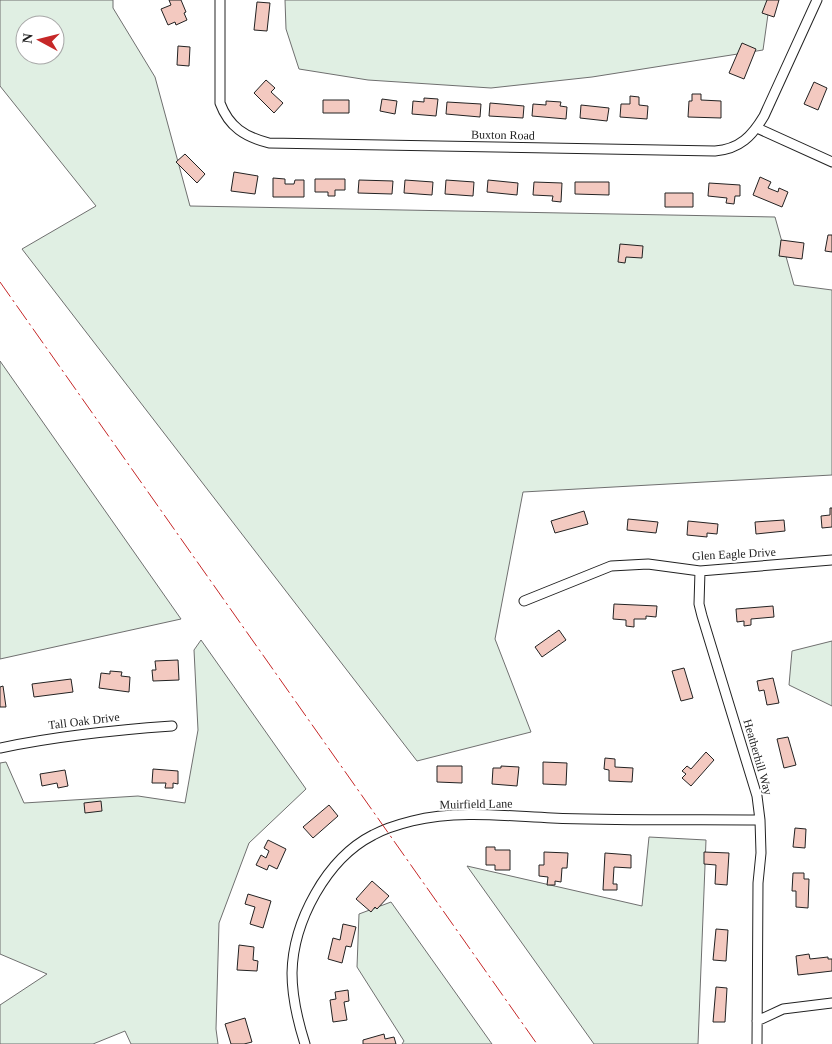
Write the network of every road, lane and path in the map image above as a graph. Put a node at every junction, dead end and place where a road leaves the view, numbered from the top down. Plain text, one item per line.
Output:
1 (220, 0) edge
2 (817, 0) edge
3 (757, 128) junction
4 (832, 162) edge
5 (832, 560) edge
6 (700, 571) junction
7 (524, 601) dead end
8 (172, 726) dead end
9 (0, 748) edge
10 (760, 820) junction
11 (832, 1003) edge
12 (757, 1021) junction
13 (305, 1044) edge
14 (757, 1044) edge

1 - 3 street, Buxton Road
2 - 3 street, Buxton Road
3 - 4 street
5 - 6 street, Glen Eagle Drive
6 - 7 street, Glen Eagle Drive
6 - 10 street, Heatherhill Way
8 - 9 street, Tall Oak Drive
10 - 12 street, Heatherhill Way
10 - 13 street, Muirfield Lane
11 - 12 street
12 - 14 street, Heatherhill Way

